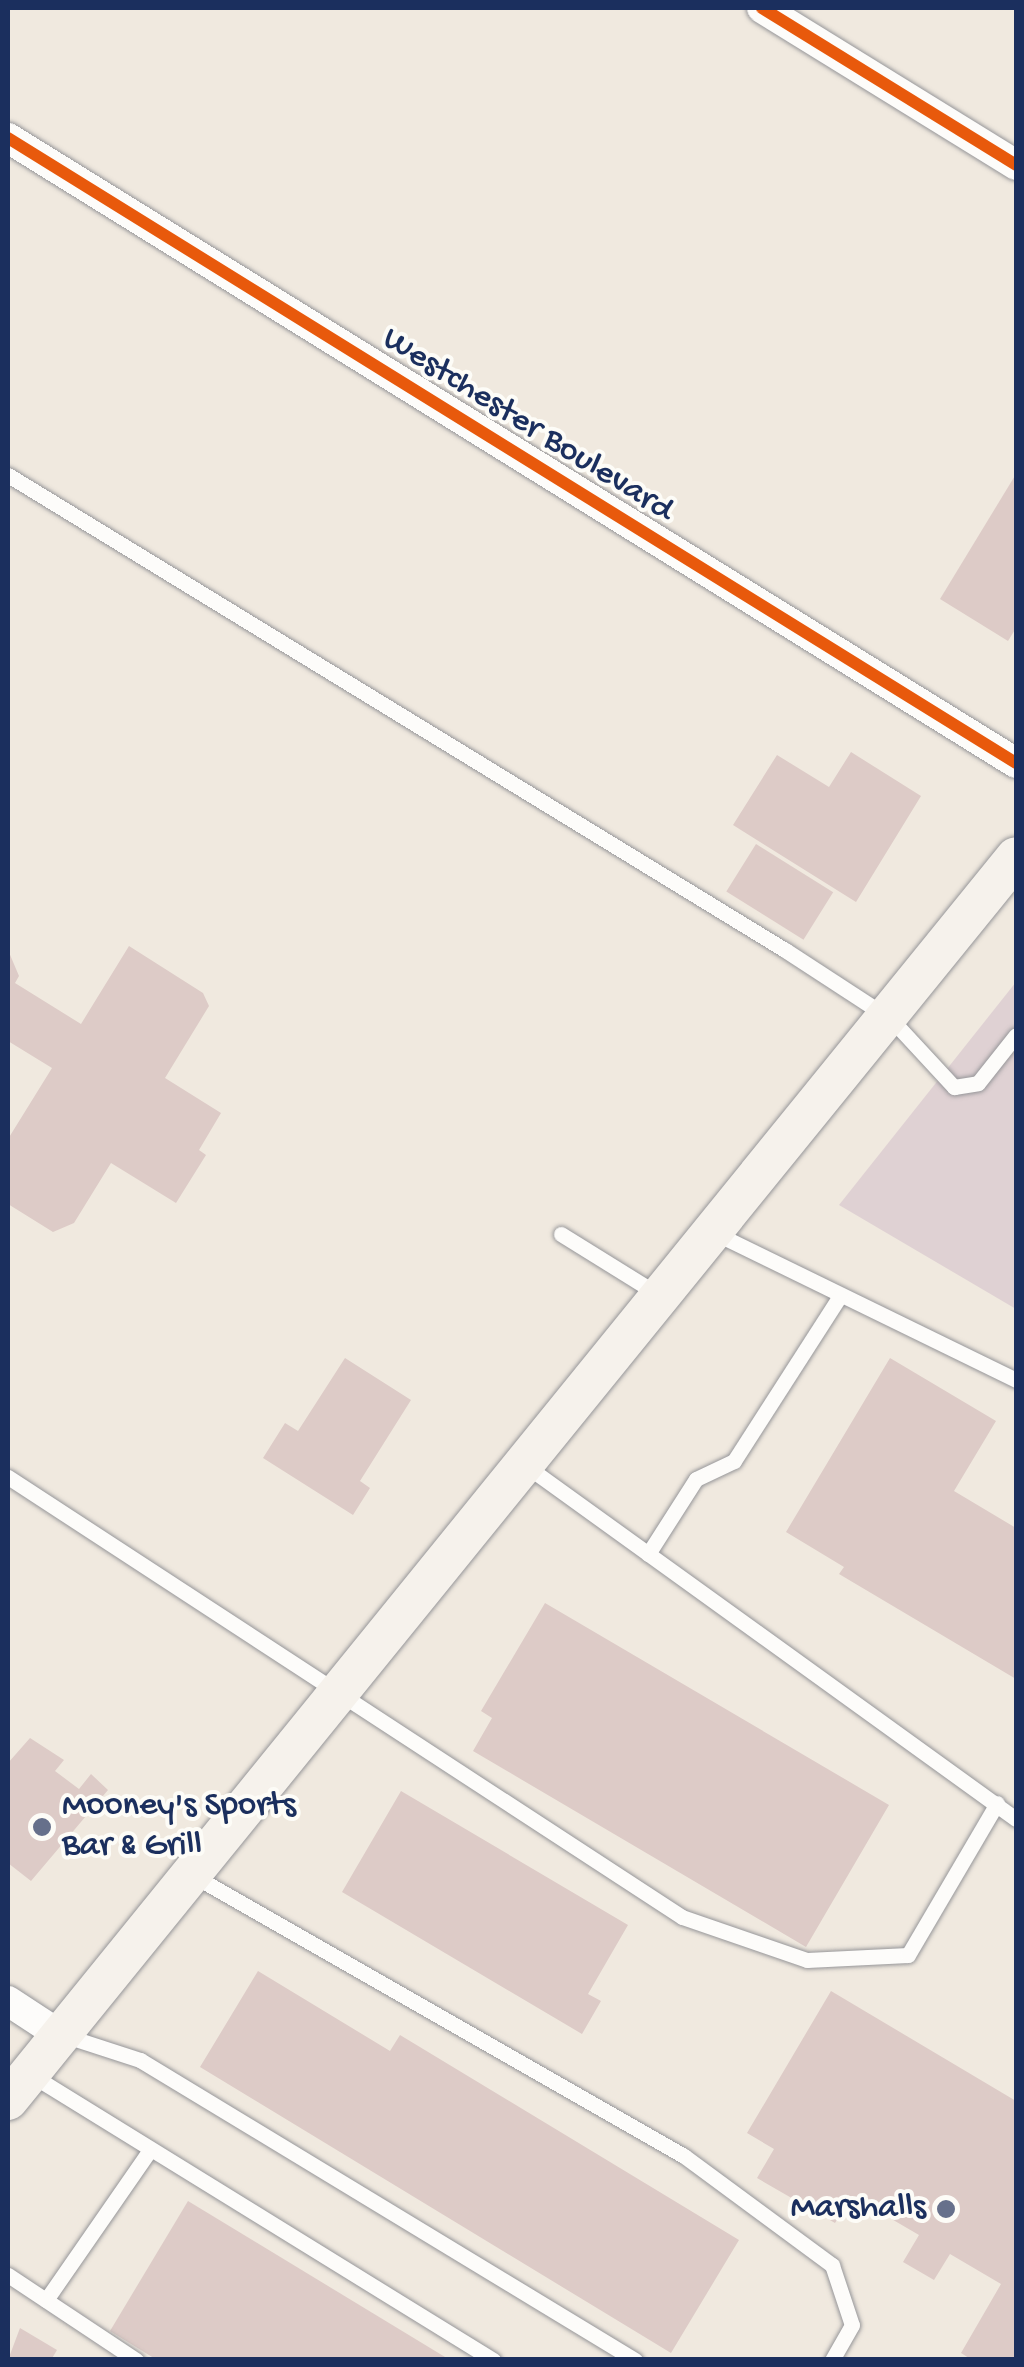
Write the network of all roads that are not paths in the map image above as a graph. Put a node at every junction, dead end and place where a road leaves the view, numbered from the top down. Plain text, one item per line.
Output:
1 (762, 8) edge
2 (8, 138) edge
3 (1016, 165) edge
4 (8, 475) edge
5 (1016, 763) edge
6 (1016, 857) edge
7 (891, 1019) junction
8 (1016, 1035) edge
9 (715, 1233) junction
10 (562, 1234) dead end
11 (840, 1296) junction
12 (662, 1297) junction
13 (1016, 1380) edge
14 (524, 1465) junction
15 (8, 1477) edge
16 (648, 1554) junction
17 (340, 1689) junction
18 (997, 1803) junction
19 (1016, 1819) edge
20 (191, 1874) junction
21 (8, 2001) edge
22 (60, 2034) junction
23 (18, 2086) edge
24 (149, 2151) junction
25 (8, 2275) edge
26 (46, 2300) junction
27 (136, 2360) edge
28 (493, 2360) edge
29 (634, 2360) edge
30 (832, 2360) edge

1 - 3 street
2 - 5 street, Westchester Boulevard
4 - 7 lane
6 - 7 main road
7 - 8 lane
7 - 9 main road
9 - 11 lane
9 - 12 main road
10 - 12 lane
11 - 13 lane
11 - 16 lane
12 - 14 main road
14 - 16 lane
14 - 17 main road
15 - 17 lane
16 - 18 lane
17 - 18 lane
17 - 20 main road
18 - 19 lane
20 - 22 main road
20 - 30 lane
21 - 22 street
22 - 23 main road
22 - 29 lane
23 - 24 lane
24 - 26 lane
24 - 28 lane
25 - 26 lane
26 - 27 lane

